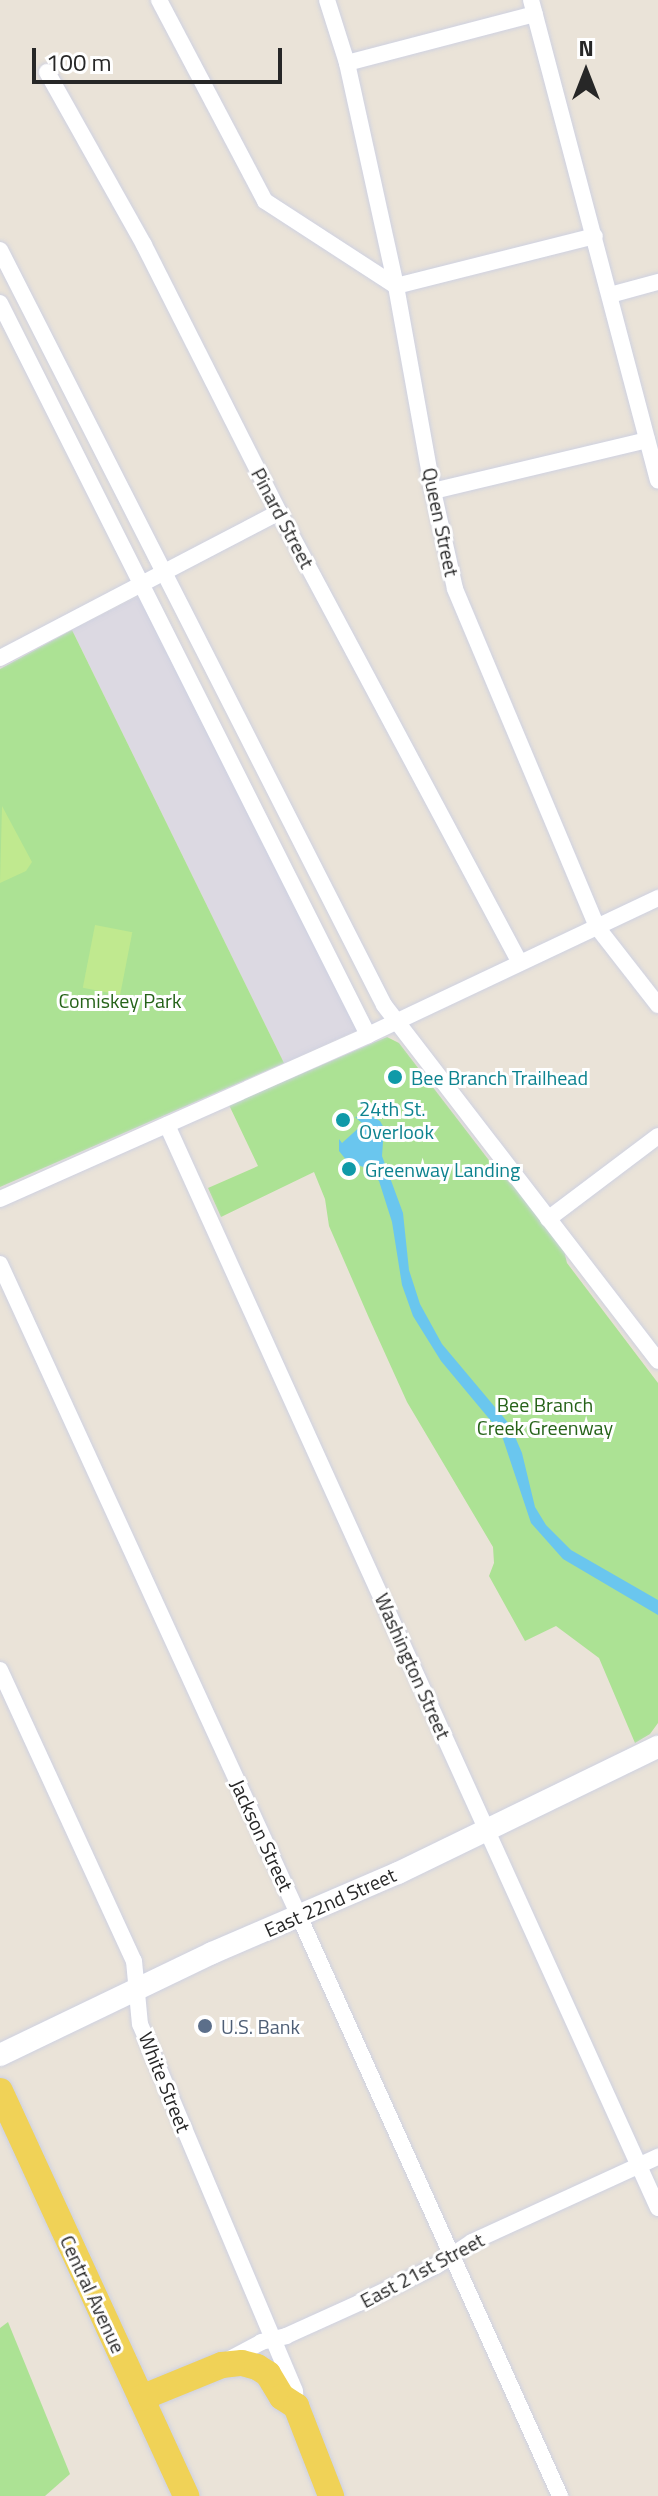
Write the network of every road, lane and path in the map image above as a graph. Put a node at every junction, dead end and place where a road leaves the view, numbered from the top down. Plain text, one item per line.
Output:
1 (159, 0) edge
2 (327, 0) edge
3 (533, 7) edge
4 (347, 63) junction
5 (47, 72) dead end
6 (595, 236) junction
7 (0, 250) edge
8 (658, 282) edge
9 (396, 286) junction
10 (610, 295) junction
11 (0, 303) edge
12 (647, 440) junction
13 (658, 480) edge
14 (433, 491) junction
15 (279, 512) junction
16 (161, 571) junction
17 (141, 582) junction
18 (0, 658) edge
19 (658, 898) edge
20 (597, 927) junction
21 (520, 963) junction
22 (658, 1005) edge
23 (395, 1022) junction
24 (368, 1035) junction
25 (167, 1125) junction
26 (658, 1136) edge
27 (0, 1199) edge
28 (548, 1219) junction
29 (0, 1264) edge
30 (658, 1361) edge
31 (0, 1670) edge
32 (658, 1747) edge
33 (486, 1828) junction
34 (299, 1916) junction
35 (138, 1989) junction
36 (0, 2055) edge
37 (0, 2091) edge
38 (658, 2157) edge
39 (639, 2166) junction
40 (658, 2208) edge
41 (453, 2255) junction
42 (272, 2338) junction
43 (222, 2365) junction
44 (141, 2398) junction
45 (296, 2406) junction
46 (186, 2496) edge
47 (331, 2496) edge
48 (560, 2496) edge

1 - 9 street
2 - 4 street, Queen Street
3 - 4 street
3 - 6 street
4 - 9 street, Queen Street
5 - 15 street, Pinard Street
6 - 9 street
6 - 10 street
7 - 16 street
8 - 10 street
9 - 14 street, Queen Street
10 - 12 street
11 - 17 street
12 - 13 street
12 - 14 street
14 - 20 street, Queen Street
15 - 16 street
15 - 21 street, Pinard Street
16 - 17 street
16 - 23 street
17 - 18 street
17 - 24 street
19 - 20 street
20 - 21 street
20 - 22 street, Queen Street
21 - 23 street
23 - 24 street
23 - 28 street
24 - 25 street
25 - 27 street
25 - 33 street, Washington Street
26 - 28 street
28 - 30 street
29 - 34 street, Jackson Street
31 - 35 street, White Street
32 - 33 street, East 22nd Street
33 - 34 street, East 22nd Street
33 - 39 street, Washington Street
34 - 35 street, East 22nd Street
34 - 41 street, Jackson Street
35 - 36 street, East 22nd Street
35 - 42 street, White Street
37 - 44 main road, Central Avenue
38 - 39 street, East 21st Street
39 - 40 street, Washington Street
39 - 41 street, East 21st Street
41 - 42 street, East 21st Street
41 - 48 street, Jackson Street
42 - 43 street, East 21st Street
42 - 45 street, White Street
43 - 44 main road, East 21st Street
43 - 45 main road
44 - 46 main road, Central Avenue
45 - 47 main road, White Street

